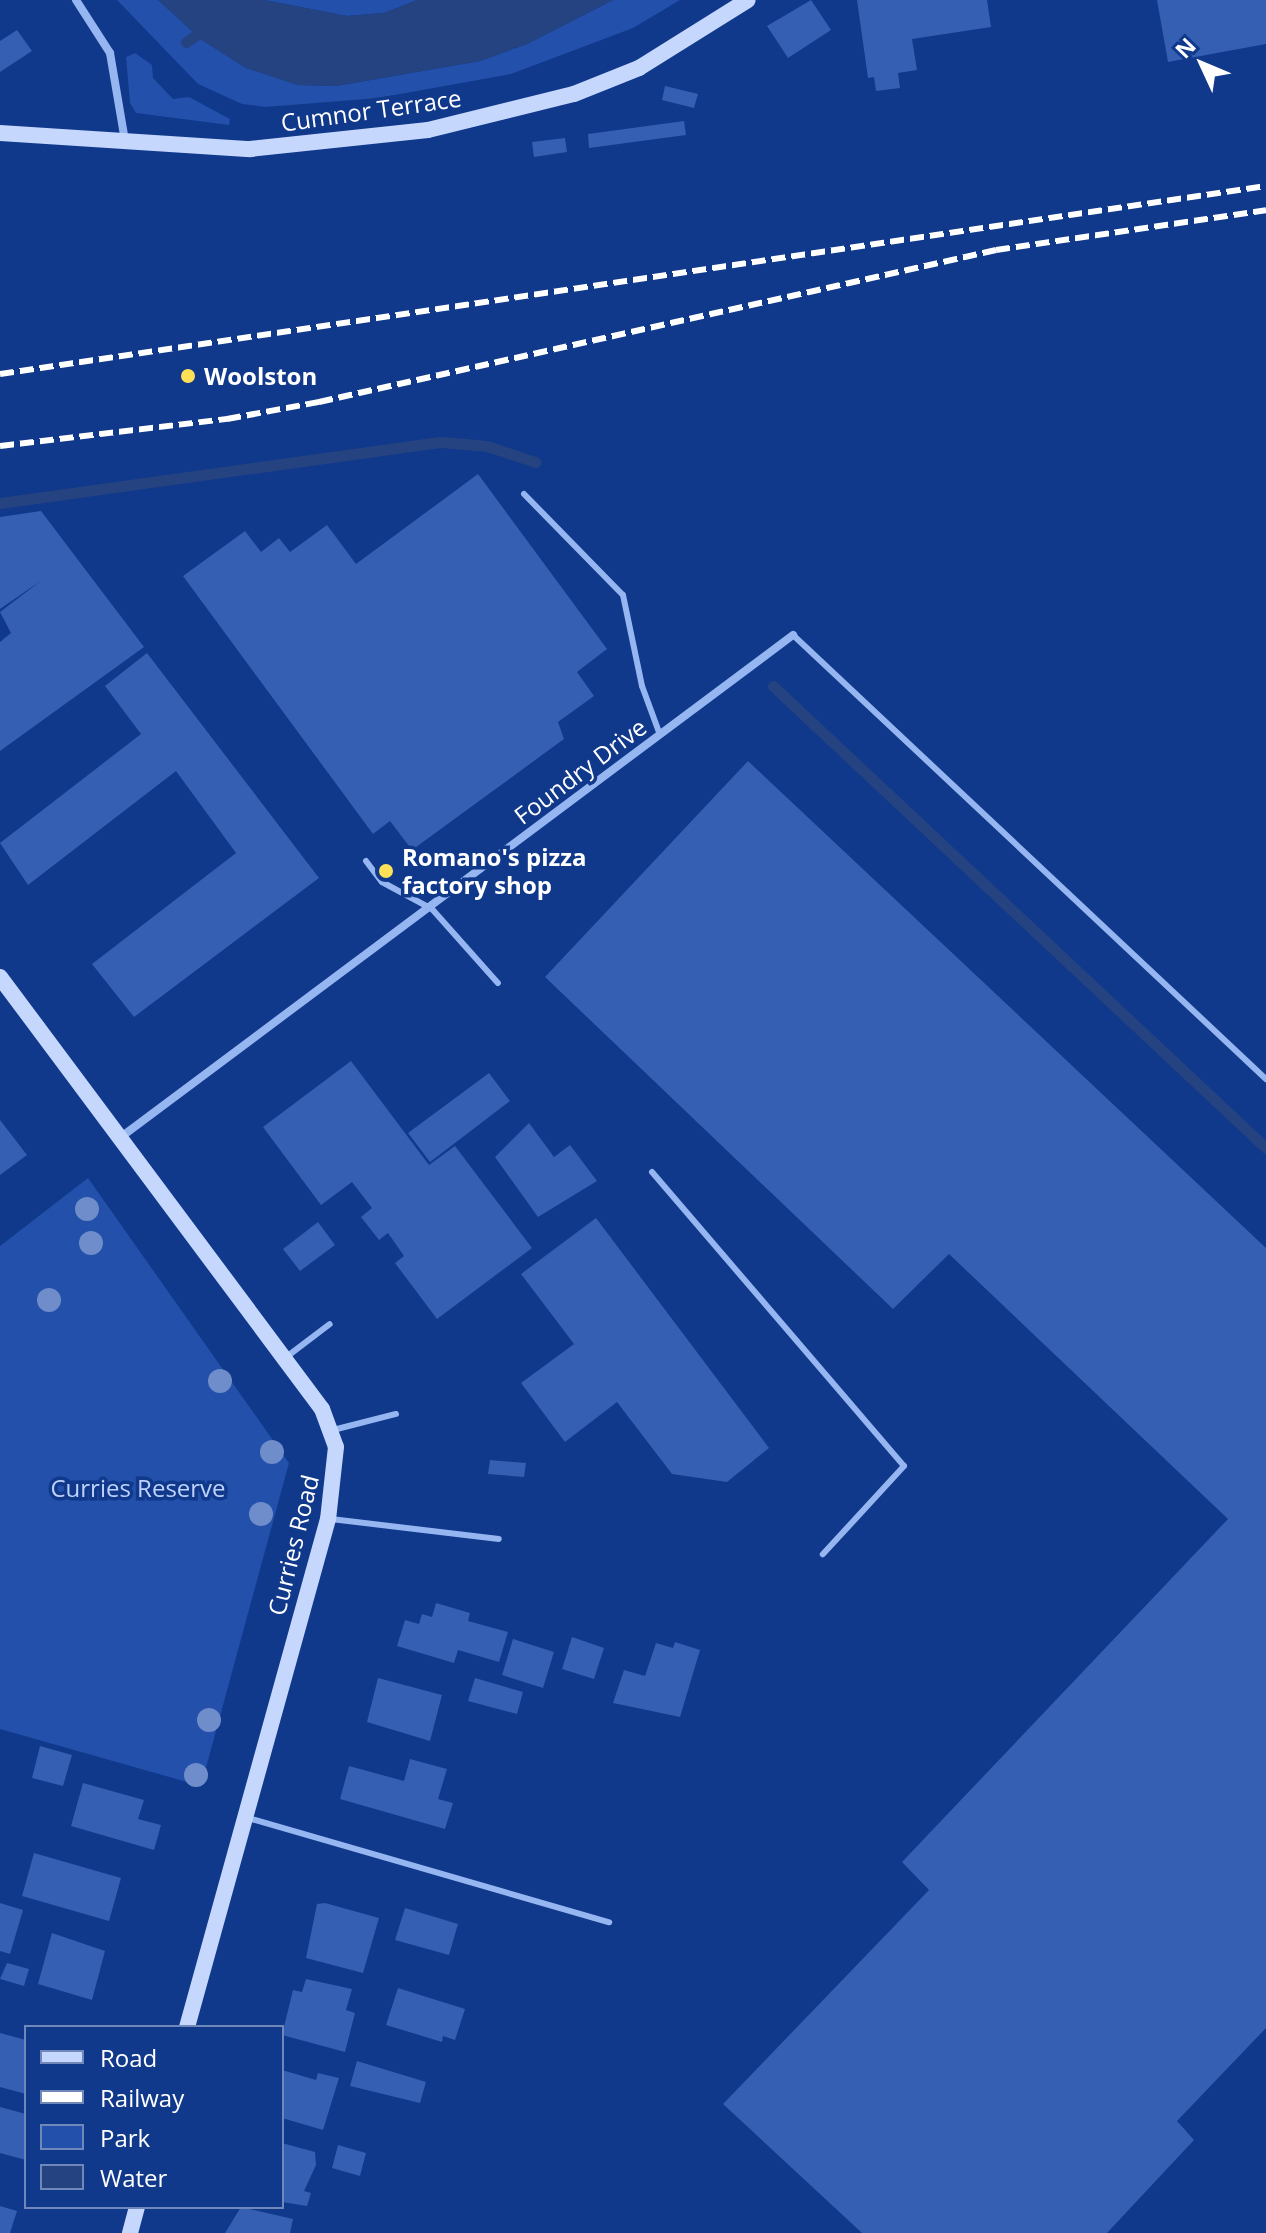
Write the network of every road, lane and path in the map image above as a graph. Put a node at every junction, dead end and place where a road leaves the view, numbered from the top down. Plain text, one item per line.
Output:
1 (76, 0) edge
2 (748, 0) edge
3 (0, 133) edge
4 (125, 142) junction
5 (524, 494) dead end
6 (793, 635) joint
7 (660, 735) junction
8 (366, 861) dead end
9 (432, 909) junction
10 (0, 977) edge
11 (498, 983) dead end
12 (1266, 1079) edge
13 (121, 1137) junction
14 (652, 1172) dead end
15 (330, 1324) dead end
16 (285, 1358) junction
17 (396, 1414) dead end
18 (333, 1431) junction
19 (328, 1519) junction
20 (499, 1539) dead end
21 (823, 1554) dead end
22 (245, 1817) junction
23 (609, 1922) dead end
24 (188, 2025) edge
25 (136, 2209) edge
26 (130, 2233) edge

1 - 4 street
2 - 4 street, Cumnor Terrace
3 - 4 street, Cumnor Terrace
5 - 7 lane
6 - 7 street, Foundry Drive
6 - 12 lane
7 - 9 street, Foundry Drive
8 - 9 lane
9 - 11 lane
9 - 13 street, Foundry Drive
10 - 13 street, Curries Road
13 - 16 street, Curries Road
14 - 21 lane
15 - 16 lane
16 - 18 street, Curries Road
17 - 18 lane
18 - 19 street, Curries Road
19 - 20 lane
19 - 22 street, Curries Road
22 - 23 lane
22 - 24 street, Curries Road
25 - 26 street

